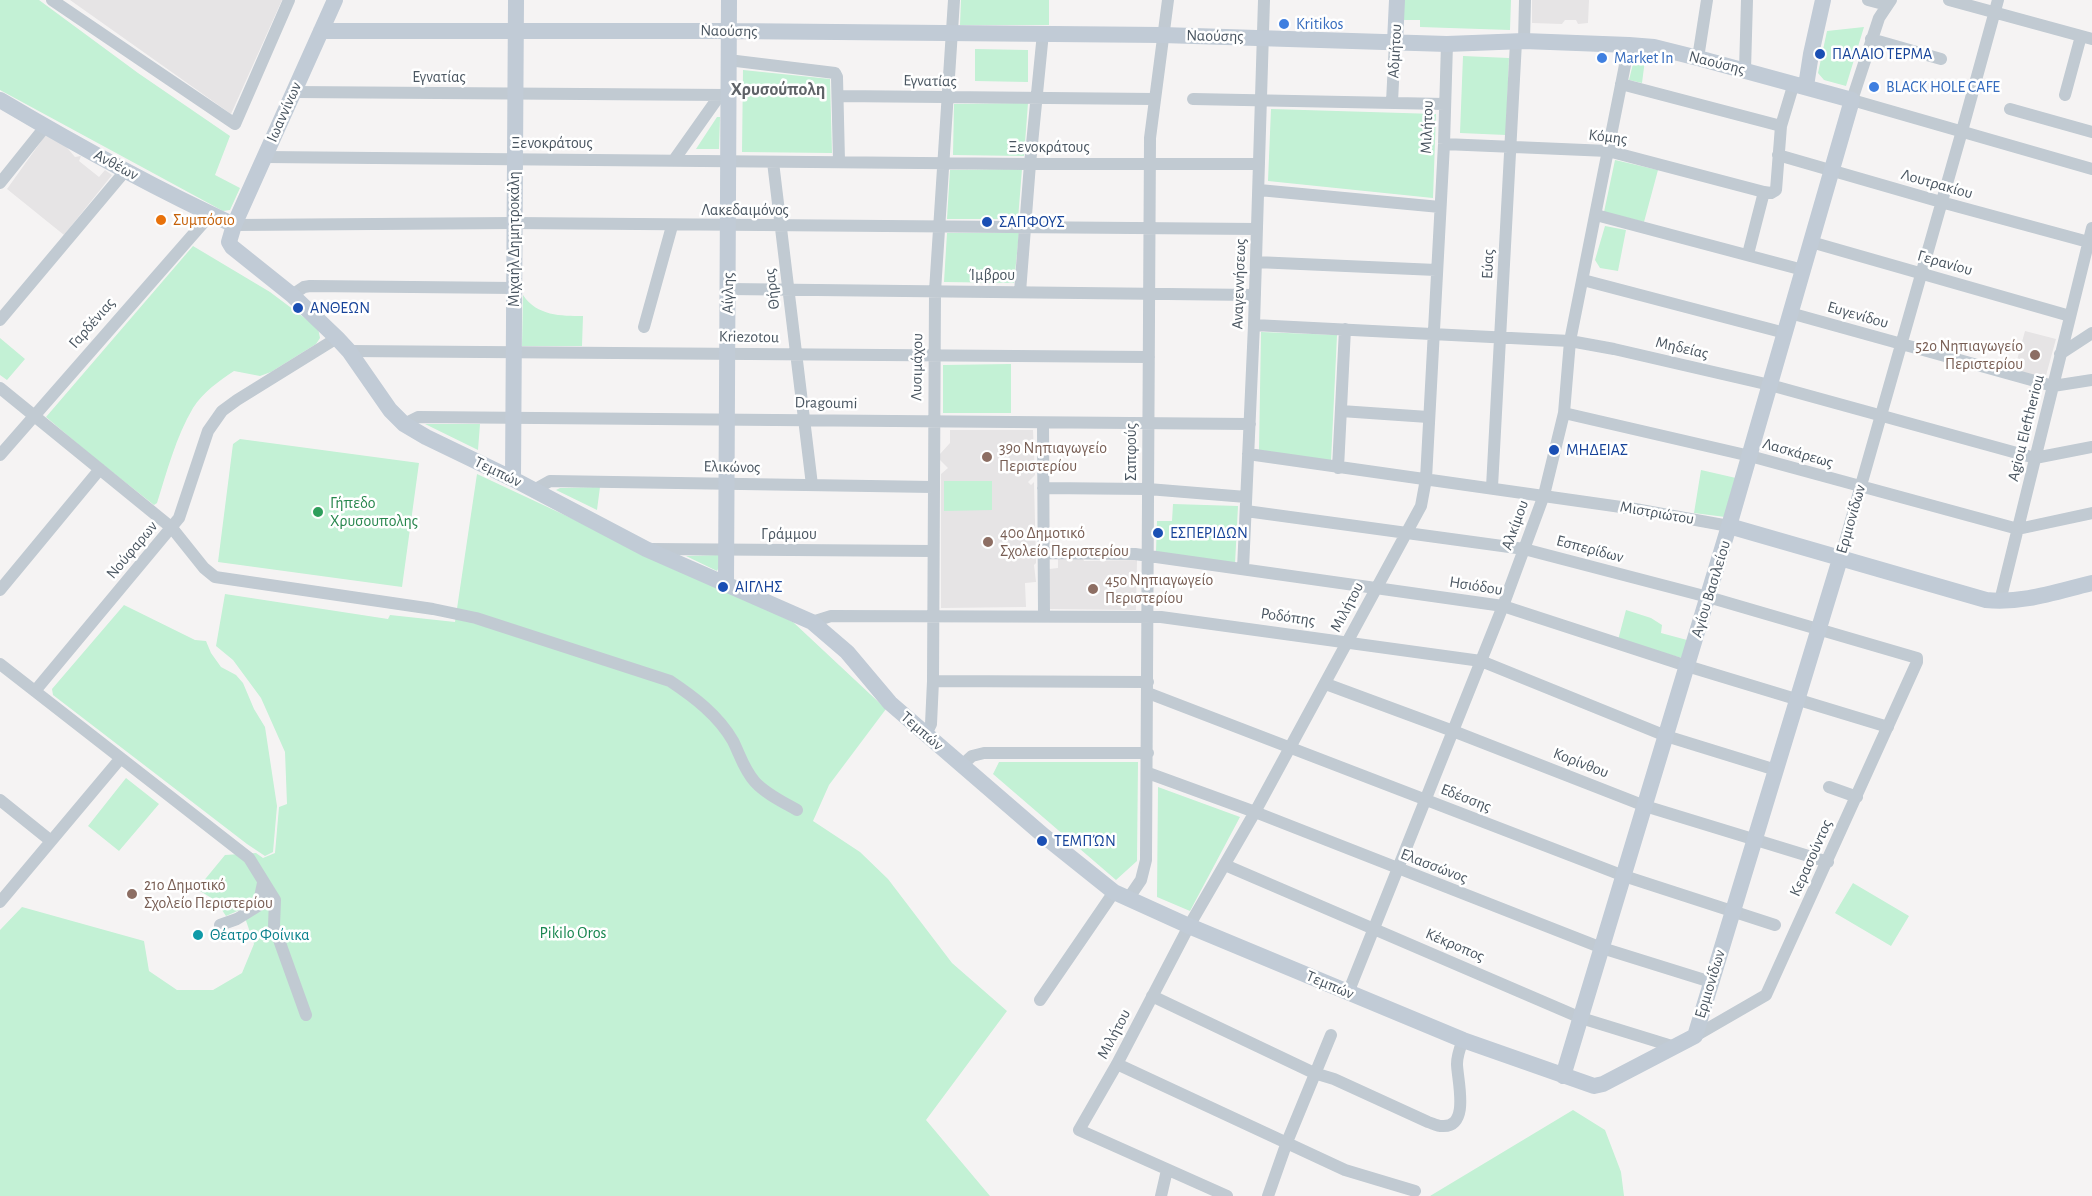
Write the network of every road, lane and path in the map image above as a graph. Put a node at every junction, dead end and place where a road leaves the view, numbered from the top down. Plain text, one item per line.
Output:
1 (52, 0) edge
2 (289, 0) edge
3 (335, 0) edge
4 (516, 0) edge
5 (729, 0) edge
6 (954, 0) edge
7 (1168, 0) edge
8 (1264, 0) edge
9 (1397, 0) edge
10 (1525, 0) edge
11 (1707, 0) edge
12 (1747, 0) edge
13 (1823, 0) edge
14 (1868, 0) edge
15 (1949, 0) edge
16 (1998, 0) edge
17 (1889, 2) edge
18 (1994, 14) junction
19 (321, 30) junction
20 (515, 30) junction
21 (728, 31) junction
22 (951, 33) junction
23 (1043, 33) junction
24 (1162, 34) junction
25 (1263, 36) junction
26 (2086, 37) edge
27 (1871, 39) junction
28 (1520, 41) junction
29 (1395, 42) junction
30 (1447, 44) junction
31 (1629, 45) junction
32 (1698, 58) junction
33 (1941, 59) dead end
34 (728, 60) junction
35 (1746, 70) junction
36 (1621, 84) junction
37 (1800, 84) junction
38 (294, 92) junction
39 (515, 94) junction
40 (724, 95) junction
41 (2065, 95) dead end
42 (838, 96) junction
43 (947, 97) junction
44 (1036, 99) junction
45 (1154, 99) junction
46 (1193, 99) dead end
47 (0, 100) edge
48 (1260, 100) junction
49 (1852, 100) junction
50 (1392, 102) junction
51 (1444, 104) junction
52 (2010, 109) dead end
53 (1780, 126) junction
54 (45, 127) junction
55 (1962, 131) junction
56 (2092, 132) edge
57 (1444, 144) junction
58 (1511, 147) junction
59 (1608, 151) junction
60 (1778, 155) junction
61 (265, 157) junction
62 (515, 159) junction
63 (674, 160) junction
64 (728, 160) junction
65 (839, 161) junction
66 (773, 162) junction
67 (944, 163) junction
68 (1030, 164) junction
69 (1149, 164) junction
70 (1259, 164) junction
71 (2092, 169) edge
72 (126, 170) junction
73 (1831, 170) junction
74 (0, 183) edge
75 (1259, 190) junction
76 (1764, 192) junction
77 (1941, 202) junction
78 (1440, 207) junction
79 (210, 214) junction
80 (1596, 215) junction
81 (514, 224) junction
82 (234, 225) junction
83 (672, 226) junction
84 (728, 226) junction
85 (781, 226) junction
86 (940, 226) junction
87 (1025, 227) junction
88 (2092, 228) edge
89 (1149, 229) junction
90 (1257, 229) junction
91 (1811, 242) junction
92 (2090, 243) edge
93 (1748, 254) junction
94 (1256, 262) junction
95 (1436, 270) junction
96 (1803, 270) junction
97 (1921, 273) junction
98 (1583, 280) junction
99 (514, 288) junction
100 (789, 289) junction
101 (729, 290) junction
102 (935, 291) junction
103 (1020, 292) junction
104 (1149, 294) junction
105 (292, 295) junction
106 (1255, 295) junction
107 (1791, 313) junction
108 (2070, 316) junction
109 (0, 320) edge
110 (1254, 325) junction
111 (644, 327) dead end
112 (1345, 329) junction
113 (1785, 333) junction
114 (2092, 333) edge
115 (1432, 334) junction
116 (1501, 337) junction
117 (337, 338) junction
118 (1570, 341) junction
119 (1901, 345) junction
120 (350, 351) junction
121 (514, 353) junction
122 (726, 353) junction
123 (2060, 354) junction
124 (796, 355) junction
125 (934, 357) junction
126 (1149, 357) junction
127 (2092, 380) edge
128 (1770, 386) junction
129 (2053, 386) junction
130 (0, 388) edge
131 (1341, 411) junction
132 (1564, 413) junction
133 (33, 416) junction
134 (1880, 416) junction
135 (513, 417) junction
136 (1428, 417) junction
137 (804, 418) junction
138 (726, 419) junction
139 (933, 421) junction
140 (1148, 422) junction
141 (1043, 423) junction
142 (404, 424) junction
143 (1250, 424) junction
144 (2092, 447) edge
145 (1248, 454) junction
146 (0, 455) edge
147 (1750, 456) junction
148 (2035, 458) junction
149 (1338, 468) junction
150 (100, 470) junction
151 (513, 478) junction
152 (1426, 479) junction
153 (726, 483) junction
154 (812, 485) junction
155 (933, 487) junction
156 (1043, 488) junction
157 (1492, 488) junction
158 (1860, 488) junction
159 (1148, 489) junction
160 (534, 490) junction
161 (1544, 495) junction
162 (1246, 497) junction
163 (1246, 511) junction
164 (2092, 513) edge
165 (1729, 526) junction
166 (172, 528) junction
167 (2018, 529) junction
168 (1406, 534) junction
169 (646, 549) junction
170 (1524, 549) junction
171 (727, 550) junction
172 (933, 551) junction
173 (1043, 553) junction
174 (1148, 555) junction
175 (1840, 559) junction
176 (1243, 569) junction
177 (2092, 583) edge
178 (726, 585) junction
179 (1377, 588) junction
180 (0, 590) edge
181 (1708, 597) junction
182 (2000, 601) junction
183 (1503, 606) junction
184 (933, 616) junction
185 (1044, 616) junction
186 (1146, 616) junction
187 (812, 622) junction
188 (1818, 628) junction
189 (1347, 642) junction
190 (1917, 658) joint
191 (1481, 661) junction
192 (0, 664) edge
193 (1687, 666) junction
194 (933, 681) junction
195 (1326, 684) junction
196 (1148, 687) junction
197 (35, 692) junction
198 (1797, 700) junction
199 (1888, 727) junction
200 (1453, 731) junction
201 (926, 734) junction
202 (1666, 736) junction
203 (1291, 746) junction
204 (1148, 753) junction
205 (120, 759) junction
206 (962, 766) junction
207 (1776, 770) junction
208 (1148, 773) junction
209 (1829, 787) dead end
210 (1857, 797) junction
211 (0, 800) edge
212 (1426, 801) junction
213 (1645, 806) junction
214 (797, 810) dead end
215 (1255, 812) junction
216 (1754, 840) junction
217 (51, 841) junction
218 (1828, 862) junction
219 (1225, 865) junction
220 (1397, 869) junction
221 (1624, 876) junction
222 (263, 883) junction
223 (1121, 896) junction
224 (0, 902) edge
225 (258, 906) junction
226 (1732, 912) junction
227 (220, 925) dead end
228 (1775, 925) dead end
229 (274, 926) junction
230 (1189, 926) junction
231 (1374, 928) junction
232 (1602, 948) junction
233 (1711, 982) junction
234 (1348, 993) junction
235 (1152, 996) junction
236 (1040, 1000) dead end
237 (306, 1015) dead end
238 (1581, 1018) junction
239 (1331, 1035) dead end
240 (1695, 1036) junction
241 (1463, 1040) junction
242 (1675, 1047) junction
243 (1117, 1064) junction
244 (1314, 1073) junction
245 (1563, 1076) junction
246 (1287, 1142) junction
247 (1167, 1170) junction
248 (1414, 1191) dead end
249 (1161, 1196) edge
250 (1227, 1196) edge
251 (1268, 1196) edge

1 - 2 street
3 - 19 street, Ιωαννίνων
4 - 20 street, Μιχαήλ Δημητροκάλη
5 - 21 street, Αίγλης
6 - 22 street, Λυσιμάχου
7 - 24 street, Σαπφούς
8 - 25 street, Αναγεννήσεως
9 - 29 street, Αδμήτου
10 - 28 street, Εύας
11 - 32 street
12 - 35 street
13 - 37 street
14 - 17 street
15 - 18 street
16 - 18 street, Ερμιονίδων
17 - 27 street
18 - 26 street
18 - 55 street, Ερμιονίδων
19 - 20 street, Ναούσης
19 - 38 street, Ιωαννίνων
20 - 21 street, Ναούσης
20 - 39 street, Μιχαήλ Δημητροκάλη
21 - 22 street, Ναούσης
21 - 34 street, Αίγλης
22 - 23 street, Ναούσης
22 - 43 street, Λυσιμάχου
23 - 24 street, Ναούσης
23 - 44 street
24 - 25 street, Ναούσης
24 - 45 street, Σαπφούς
25 - 29 street, Ναούσης
25 - 48 street, Αναγεννήσεως
26 - 41 street
27 - 33 street
27 - 49 street
28 - 30 street, Ναούσης
28 - 31 street, Ναούσης
28 - 58 street, Εύας
29 - 30 street, Ναούσης
29 - 50 street, Αδμήτου
30 - 51 street, Μιλήτου
31 - 32 street, Ναούσης
31 - 36 street, Αλκίμου
32 - 35 street, Ναούσης
34 - 40 street, Αίγλης
34 - 42 street
35 - 37 street, Ναούσης
36 - 53 street
36 - 59 street, Αλκίμου
37 - 49 street, Ναούσης
37 - 53 street
38 - 39 street, Εγνατίας
38 - 61 street, Ιωαννίνων
39 - 40 street, Εγνατίας
39 - 62 street, Μιχαήλ Δημητροκάλη
40 - 63 street
40 - 64 street, Αίγλης
42 - 43 street, Εγνατίας
42 - 65 street
43 - 44 street, Εγνατίας
43 - 67 street, Λυσιμάχου
44 - 45 street, Εγνατίας
44 - 68 street
45 - 69 street, Σαπφούς
46 - 48 street
47 - 54 street, Ανθέων
48 - 50 street
48 - 70 street, Αναγεννήσεως
49 - 55 street, Ναούσης
49 - 73 street, Αγίου Βασιλείου
50 - 51 street
51 - 57 street, Μιλήτου
52 - 56 street
53 - 60 street
54 - 72 street, Ανθέων
54 - 74 street
55 - 71 street, Ναούσης
55 - 77 street, Ερμιονίδων
57 - 58 street, Κόμης
57 - 78 street, Μιλήτου
58 - 59 street, Κόμης
58 - 116 street, Εύας
59 - 76 street, Κόμης
59 - 80 street, Αλκίμου
60 - 73 street, Λουτρακίου
60 - 76 street
61 - 62 street, Ξενοκράτους
61 - 82 street, Ιωαννίνων
62 - 63 street, Ξενοκράτους
62 - 81 street, Μιχαήλ Δημητροκάλη
63 - 64 street, Ξενοκράτους
64 - 66 street, Ξενοκράτους
64 - 84 street, Αίγλης
65 - 66 street, Ξενοκράτους
65 - 67 street, Ξενοκράτους
66 - 85 street, Θήρας
67 - 68 street, Ξενοκράτους
67 - 86 street, Λυσιμάχου
68 - 69 street, Ξενοκράτους
68 - 87 street
69 - 70 street, Ξενοκράτους
69 - 89 street, Σαπφούς
70 - 75 street, Αναγεννήσεως
72 - 79 street, Ανθέων
72 - 109 street
73 - 77 street, Λουτρακίου
73 - 91 street, Αγίου Βασιλείου
75 - 78 street
75 - 90 street, Αναγεννήσεως
76 - 93 street
77 - 92 street, Λουτρακίου
77 - 97 street, Ερμιονίδων
78 - 95 street, Μιλήτου
79 - 82 street, Ανθέων
79 - 133 street, Γαρδένιας
80 - 93 street
80 - 98 street, Αλκίμου
81 - 82 street, Λακεδαιμόνος
81 - 83 street, Λακεδαιμόνος
81 - 99 street, Μιχαήλ Δημητροκάλη
82 - 105 street, Τεμπών
83 - 84 street, Λακεδαιμόνος
83 - 111 street
84 - 85 street, Λακεδαιμόνος
84 - 101 street, Αίγλης
85 - 86 street, Λακεδαιμόνος
85 - 100 street, Θήρας
86 - 87 street, Λακεδαιμόνος
86 - 102 street, Λυσιμάχου
87 - 89 street, Λακεδαιμόνος
87 - 103 street
88 - 92 street, Agiou Eleftheriou
89 - 90 street, Λακεδαιμόνος
89 - 104 street, Σαπφούς
90 - 94 street, Αναγεννήσεως
91 - 96 street, Αγίου Βασιλείου
91 - 97 street, Γερανίου
92 - 108 street, Agiou Eleftheriou
93 - 96 street
94 - 95 street
94 - 106 street, Αναγεννήσεως
95 - 115 street, Μιλήτου
96 - 107 street, Αγίου Βασιλείου
97 - 108 street, Γερανίου
97 - 119 street, Ερμιονίδων
98 - 113 street
98 - 118 street, Αλκίμου
99 - 105 street
99 - 121 street, Μιχαήλ Δημητροκάλη
100 - 101 street, Ίμβρου
100 - 102 street, Ίμβρου
100 - 124 street, Θήρας
101 - 122 street, Αίγλης
102 - 103 street, Ίμβρου
102 - 125 street, Λυσιμάχου
103 - 104 street, Ίμβρου
104 - 106 street, Ίμβρου
104 - 126 street, Σαπφούς
105 - 117 street, Τεμπών
106 - 110 street, Αναγεννήσεως
107 - 113 street, Αγίου Βασιλείου
107 - 119 street, Ευγενίδου
108 - 123 street, Agiou Eleftheriou
110 - 112 street, Μηδείας
110 - 143 street, Αναγεννήσεως
112 - 115 street, Μηδείας
112 - 131 street
113 - 128 street, Αγίου Βασιλείου
114 - 123 street
115 - 116 street, Μηδείας
115 - 136 street, Μιλήτου
116 - 118 street, Μηδείας
116 - 157 street, Εύας
117 - 120 street, Τεμπών
117 - 166 street, Νούφαρων
118 - 128 street, Μηδείας
118 - 132 street, Αλκίμου
119 - 129 street, Ευγενίδου
119 - 134 street, Ερμιονίδων
120 - 121 street, Kriezotou
120 - 142 street, Τεμπών
121 - 122 street, Kriezotou
121 - 135 street, Μιχαήλ Δημητροκάλη
122 - 124 street, Kriezotou
122 - 138 street, Αίγλης
123 - 129 street, Agiou Eleftheriou
124 - 125 street, Kriezotou
124 - 137 street, Θήρας
125 - 126 street, Kriezotou
125 - 139 street, Λυσιμάχου
126 - 140 street, Σαπφούς
127 - 129 street, Ευγενίδου
128 - 134 street, Μηδείας
128 - 147 street, Αγίου Βασιλείου
129 - 148 street, Agiou Eleftheriou
130 - 133 street
131 - 136 street
131 - 149 street
132 - 147 street, Λασκάρεως
132 - 161 street, Αλκίμου
133 - 146 street, Γαρδένιας
133 - 150 street
134 - 148 street, Μηδείας
134 - 158 street, Ερμιονίδων
135 - 138 street, Dragoumi
135 - 142 street, Dragoumi
135 - 151 street, Μιχαήλ Δημητροκάλη
136 - 152 street, Μιλήτου
137 - 138 street, Dragoumi
137 - 139 street, Dragoumi
137 - 154 street, Θήρας
138 - 153 street, Αίγλης
139 - 141 street, Dragoumi
139 - 155 street, Λυσιμάχου
140 - 141 street, Dragoumi
140 - 143 street, Dragoumi
140 - 159 street, Σαπφούς
141 - 156 street
142 - 151 street, Τεμπών
143 - 145 street, Αναγεννήσεως
144 - 148 street, Μηδείας
145 - 149 street, Μιστριώτου
145 - 162 street, Αναγεννήσεως
147 - 158 street, Λασκάρεως
147 - 165 street, Αγίου Βασιλείου
148 - 167 street, Agiou Eleftheriou
149 - 152 street, Μιστριώτου
150 - 166 street
150 - 180 street
151 - 160 street, Τεμπών
152 - 157 street, Μιστριώτου
152 - 168 street, Μιλήτου
153 - 154 street, Ελικώνος
153 - 160 street, Ελικώνος
153 - 171 street, Αίγλης
154 - 155 street, Ελικώνος
155 - 172 street, Λυσιμάχου
156 - 159 street
156 - 173 street
157 - 161 street, Μιστριώτου
158 - 167 street, Λασκάρεως
158 - 175 street, Ερμιονίδων
159 - 162 street
159 - 174 street, Σαπφούς
160 - 169 street, Τεμπών
161 - 165 street, Μιστριώτου
161 - 170 street, Αλκίμου
162 - 163 street, Αναγεννήσεως
163 - 168 street, Εσπερίδων
163 - 176 street, Αναγεννήσεως
164 - 167 street, Λασκάρεως
165 - 175 street, Μιστριώτου
165 - 181 street, Αγίου Βασιλείου
166 - 197 street, Νούφαρων
166 - 214 street
167 - 182 street, Agiou Eleftheriou
168 - 170 street, Εσπερίδων
168 - 179 street, Μιλήτου
169 - 171 street, Γράμμου
169 - 178 street, Τεμπών
170 - 181 street, Εσπερίδων
170 - 183 street, Αλκίμου
171 - 172 street, Γράμμου
171 - 178 street, Αίγλης
172 - 184 street, Λυσιμάχου
173 - 174 street, Ησιόδου
173 - 185 street
174 - 176 street, Ησιόδου
174 - 186 street, Σαπφούς
175 - 182 street, Μιστριώτου
175 - 188 street, Ερμιονίδων
176 - 179 street, Ησιόδου
177 - 182 street, Μιστριώτου
178 - 187 street, Τεμπών
179 - 183 street, Ησιόδου
179 - 189 street, Μιλήτου
181 - 188 street, Εσπερίδων
181 - 193 street, Αγίου Βασιλείου
183 - 191 street, Αλκίμου
183 - 193 street, Ησιόδου
184 - 185 street, Ροδόπης
184 - 187 street, Ροδόπης
184 - 194 street, Λυσιμάχου
185 - 186 street, Ροδόπης
186 - 189 street, Ροδόπης
186 - 196 street, Σαπφούς
187 - 201 street, Τεμπών
188 - 190 street, Εσπερίδων
188 - 198 street, Ερμιονίδων
189 - 191 street, Ροδόπης
189 - 195 street, Μιλήτου
190 - 199 street, Κερασούντος
191 - 200 street, Αλκίμου
191 - 202 street, Ροδόπης
192 - 197 street
193 - 198 street, Ησιόδου
193 - 202 street, Αγίου Βασιλείου
194 - 196 street, Εδέσσης
194 - 201 street, Λυσιμάχου
195 - 200 street, Κορίνθου
195 - 203 street, Μιλήτου
196 - 203 street, Εδέσσης
196 - 204 street, Σαπφούς
197 - 205 street
198 - 199 street, Ησιόδου
198 - 207 street, Ερμιονίδων
199 - 210 street, Κερασούντος
200 - 212 street, Αλκίμου
200 - 213 street, Κορίνθου
201 - 206 street, Τεμπών
202 - 207 street, Ροδόπης
202 - 213 street, Αγίου Βασιλείου
203 - 212 street, Εδέσσης
203 - 215 street, Μιλήτου
204 - 206 street
204 - 208 street, Σαπφούς
205 - 217 street
205 - 222 street
206 - 223 street, Τεμπών
207 - 216 street, Ερμιονίδων
208 - 215 street, Ελασσώνος
208 - 223 street, Σαπφούς
209 - 210 street
210 - 218 street, Κερασούντος
211 - 217 street
212 - 220 street, Αλκίμου
212 - 221 street, Εδέσσης
213 - 216 street, Κορίνθου
213 - 221 street, Αγίου Βασιλείου
215 - 219 street, Μιλήτου
215 - 220 street, Ελασσώνος
216 - 218 street, Κορίνθου
216 - 226 street, Ερμιονίδων
217 - 224 street
218 - 240 street, Κερασούντος
219 - 230 street, Μιλήτου
219 - 231 street, Κέκροπος
220 - 231 street, Αλκίμου
220 - 232 street, Ελασσώνος
221 - 226 street, Εδέσσης
221 - 232 street, Αγίου Βασιλείου
222 - 225 street
222 - 229 street
223 - 230 street, Τεμπών
223 - 236 street, Σαπφούς
225 - 227 street
225 - 229 street
226 - 228 street, Εδέσσης
226 - 233 street, Ερμιονίδων
229 - 237 street
230 - 234 street, Τεμπών
230 - 235 street, Μιλήτου
231 - 234 street, Αλκίμου
231 - 238 street, Κέκροπος
232 - 233 street, Ελασσώνος
232 - 238 street, Αγίου Βασιλείου
233 - 240 street, Ερμιονίδων
234 - 241 street, Τεμπών
235 - 243 street, Μιλήτου
235 - 244 street
238 - 242 street, Κέκροπος
238 - 245 street, Αγίου Βασιλείου
239 - 244 street
240 - 242 street, Τεμπών
241 - 244 street
241 - 245 street, Τεμπών
242 - 245 street, Τεμπών
243 - 246 street
243 - 247 street, Μιλήτου
244 - 246 street
246 - 248 street
246 - 251 street
247 - 249 street
247 - 250 street

